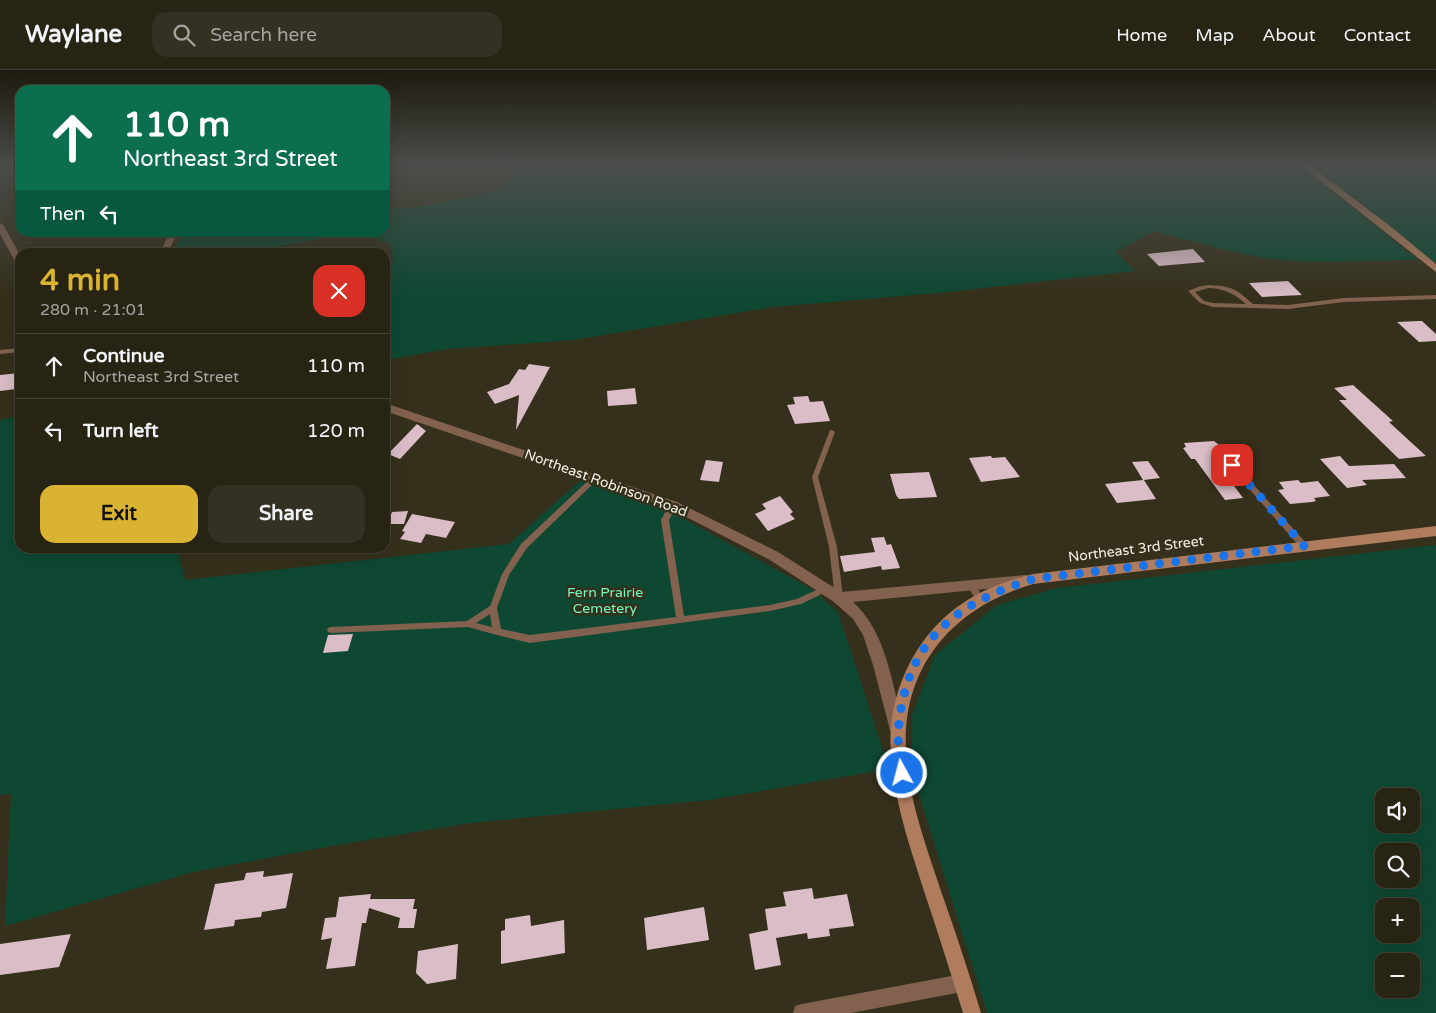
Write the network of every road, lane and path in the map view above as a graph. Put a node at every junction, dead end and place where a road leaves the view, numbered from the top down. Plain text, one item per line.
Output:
1 (1360, 208) edge
2 (0, 226) edge
3 (15, 254) edge
4 (1436, 269) edge
5 (1436, 298) edge
6 (1251, 306) junction
7 (15, 350) edge
8 (0, 352) edge
9 (390, 409) edge
10 (832, 432) dead end
11 (1232, 465) dead end
12 (596, 477) junction
13 (673, 505) junction
14 (1436, 531) edge
15 (1304, 546) junction
16 (1033, 579) junction
17 (970, 584) junction
18 (825, 589) junction
19 (839, 598) junction
20 (980, 599) junction
21 (494, 608) junction
22 (680, 620) junction
23 (468, 624) junction
24 (331, 630) dead end
25 (497, 632) junction
26 (898, 736) junction
27 (962, 983) junction
28 (802, 1013) edge
29 (972, 1013) edge

1 - 4 main road
2 - 3 street
5 - 6 lane
6 - 6 lane
7 - 8 lane
9 - 12 street, Northeast Robinson Road
10 - 19 lane
11 - 15 lane
12 - 13 street, Northeast Robinson Road
12 - 21 lane
13 - 18 street, Northeast Robinson Road
13 - 22 lane
14 - 15 main road, Northeast 3rd Street
15 - 16 main road, Northeast 3rd Street
16 - 17 street, Northeast 3rd Street
16 - 20 main road
17 - 19 street, Northeast 3rd Street
17 - 20 lane
18 - 19 street, Northeast Robinson Road
18 - 22 lane
19 - 26 street, Northeast Robinson Road
20 - 26 main road
21 - 23 lane
21 - 25 lane
22 - 25 lane
23 - 24 lane
23 - 25 lane
26 - 27 main road
27 - 28 street
27 - 29 main road

